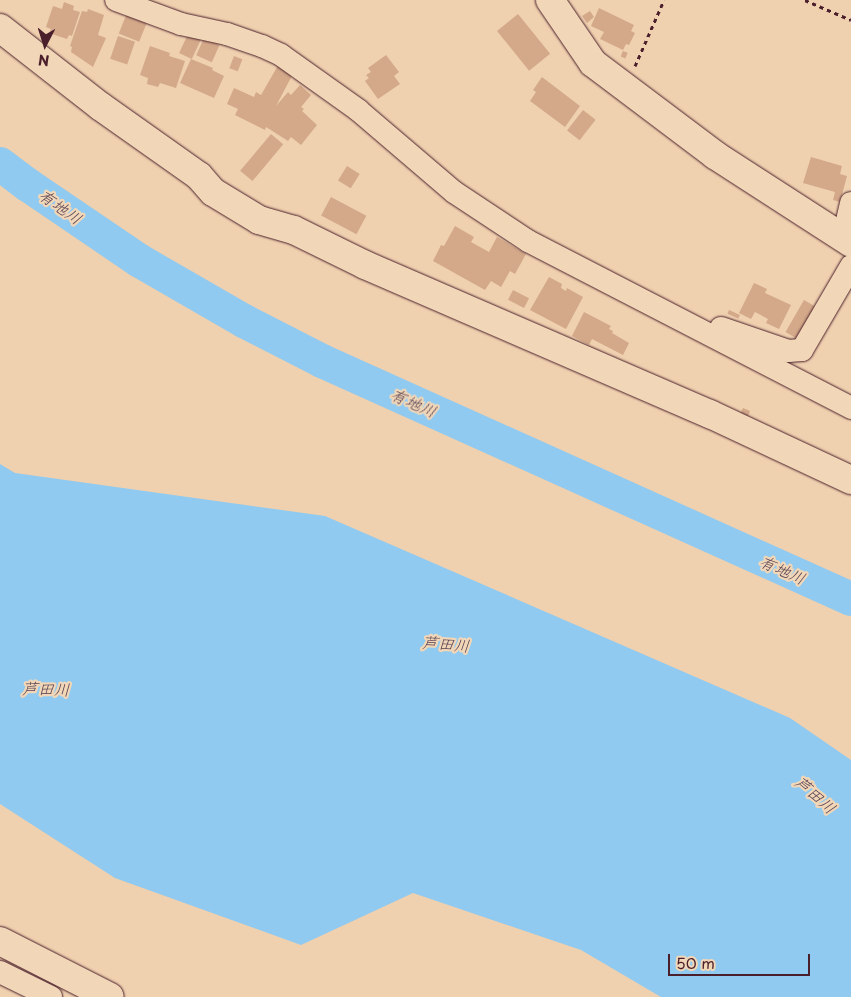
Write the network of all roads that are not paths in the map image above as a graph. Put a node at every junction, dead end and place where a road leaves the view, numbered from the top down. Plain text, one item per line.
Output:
1 (116, 0) edge
2 (550, 0) edge
3 (148, 5) edge
4 (0, 28) edge
5 (851, 203) edge
6 (847, 241) edge
7 (851, 266) edge
8 (694, 327) junction
9 (851, 408) edge
10 (851, 480) edge
11 (0, 941) edge
12 (0, 972) edge
13 (51, 997) edge
14 (110, 997) edge

1 - 3 street
2 - 6 street
3 - 8 street
4 - 10 street
5 - 6 street
7 - 8 street
8 - 9 street
11 - 14 street
12 - 13 street

